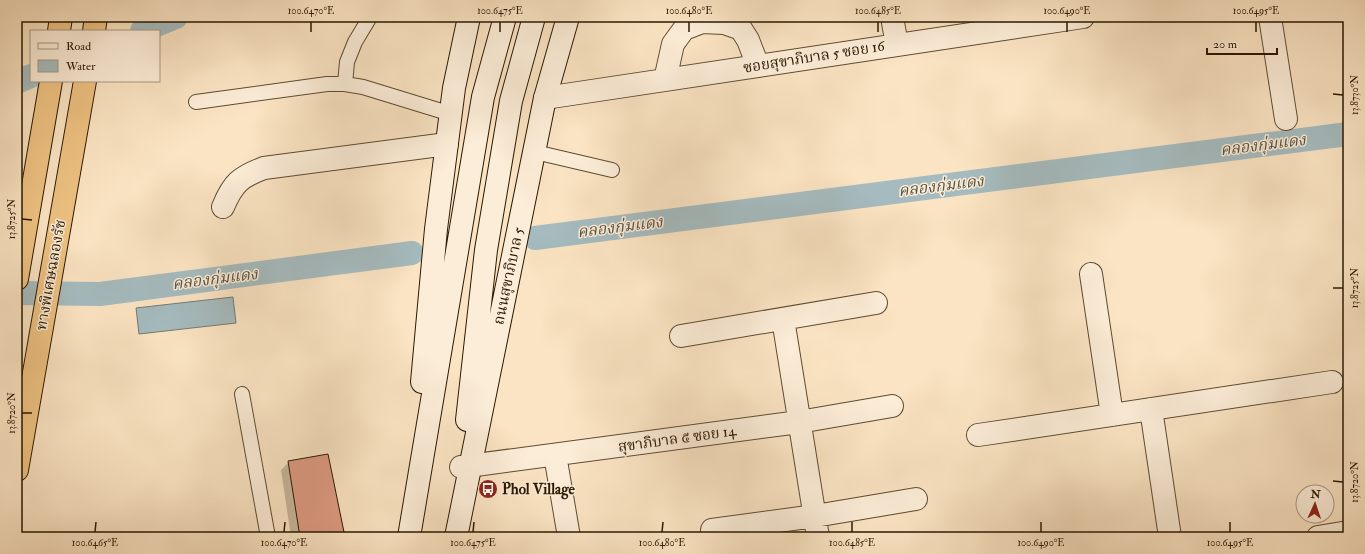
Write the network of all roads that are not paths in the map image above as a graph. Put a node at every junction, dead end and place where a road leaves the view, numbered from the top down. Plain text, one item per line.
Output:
1 (62, 17) edge
2 (96, 17) edge
3 (370, 17) edge
4 (469, 17) edge
5 (505, 17) edge
6 (534, 17) edge
7 (568, 17) edge
8 (892, 17) edge
9 (1083, 17) edge
10 (1270, 17) edge
11 (59, 30) edge
12 (94, 30) edge
13 (897, 45) junction
14 (758, 66) junction
15 (665, 80) junction
16 (51, 82) edge
17 (85, 82) edge
18 (345, 84) junction
19 (545, 98) junction
20 (196, 102) dead end
21 (451, 114) junction
22 (1286, 119) dead end
23 (447, 144) junction
24 (535, 152) junction
25 (612, 170) dead end
26 (224, 207) dead end
27 (1091, 274) dead end
28 (17, 279) edge
29 (876, 302) dead end
30 (782, 319) junction
31 (681, 336) dead end
32 (1332, 382) dead end
33 (242, 394) dead end
34 (892, 406) dead end
35 (1151, 409) junction
36 (1112, 415) junction
37 (799, 422) junction
38 (978, 435) dead end
39 (555, 455) junction
40 (466, 466) junction
41 (17, 470) edge
42 (916, 498) dead end
43 (815, 516) junction
44 (712, 530) dead end
45 (1348, 532) edge
46 (268, 537) edge
47 (408, 537) edge
48 (455, 537) edge
49 (569, 537) edge
50 (818, 537) edge
51 (1170, 537) edge
52 (1318, 537) edge

1 - 11 highway
2 - 12 highway
3 - 18 lane
4 - 21 street
5 - 47 street
6 - 40 street, ถนนสุขาภิบาล 5
7 - 19 street, ถนนสุขาภิบาล 5
8 - 13 street
9 - 13 street, ซอยสุขาภิบาล 5 ซอย 16
10 - 22 street
13 - 14 street, ซอยสุขาภิบาล 5 ซอย 16
14 - 15 street, ซอยสุขาภิบาล 5 ซอย 16
14 - 15 street
15 - 19 street, ซอยสุขาภิบาล 5 ซอย 16
16 - 28 highway
17 - 41 highway, ทางพิเศษฉลองรัช
18 - 20 lane
18 - 21 lane
19 - 24 street, ถนนสุขาภิบาล 5
21 - 23 street
23 - 26 street
23 - 47 street
24 - 25 lane
24 - 40 street, ถนนสุขาภิบาล 5
27 - 36 street
29 - 30 street
30 - 31 street
30 - 37 street
32 - 35 street
33 - 46 lane
34 - 37 street, สุขาภิบาล ๕ ซอย 14
35 - 36 street
35 - 51 street
36 - 38 street
37 - 39 street, สุขาภิบาล ๕ ซอย 14
37 - 43 street
39 - 40 street, สุขาภิบาล ๕ ซอย 14
39 - 49 street
40 - 48 street, ถนนสุขาภิบาล 5
42 - 43 street
43 - 44 street
43 - 50 street
45 - 52 street

